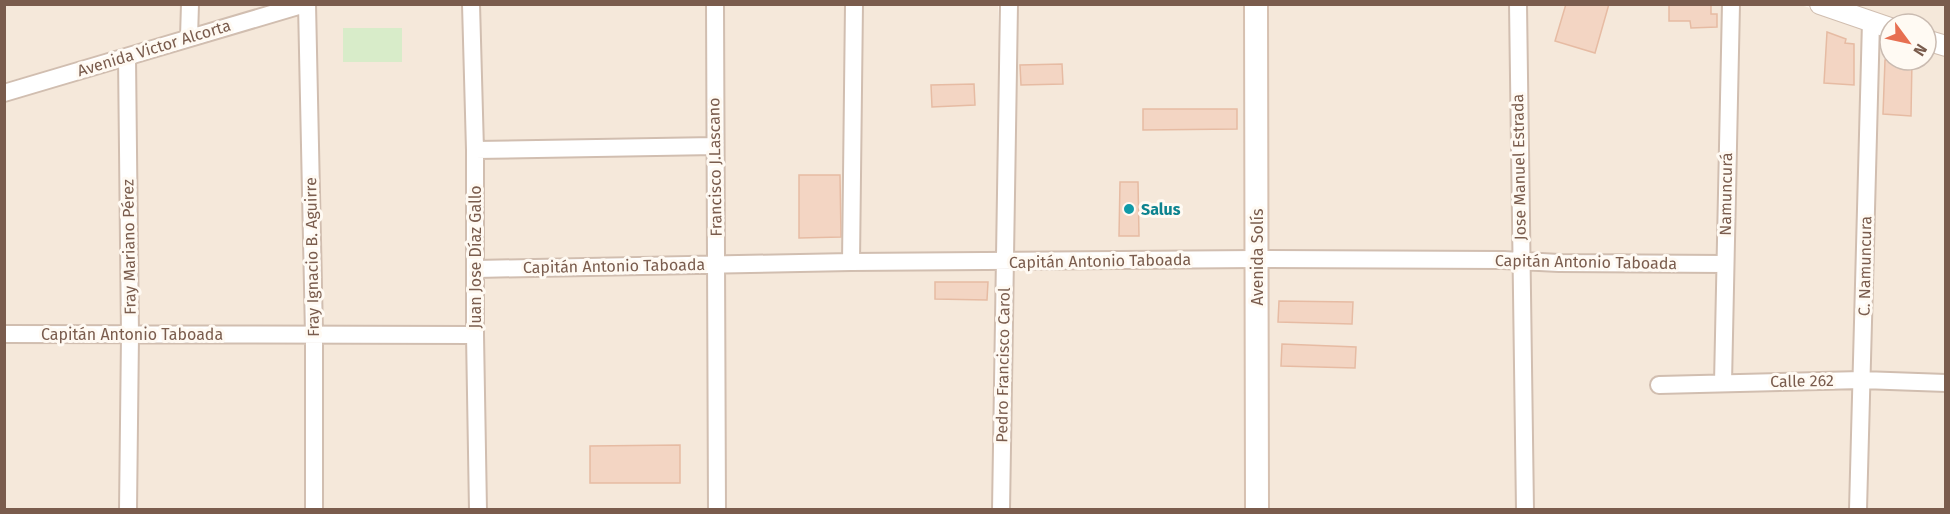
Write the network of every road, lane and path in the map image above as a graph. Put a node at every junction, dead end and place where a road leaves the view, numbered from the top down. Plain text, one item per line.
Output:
1 (190, 4) edge
2 (306, 4) edge
3 (471, 4) edge
4 (715, 4) edge
5 (854, 4) edge
6 (1008, 4) edge
7 (1256, 4) edge
8 (1518, 4) edge
9 (1731, 4) edge
10 (1820, 4) edge
11 (1871, 22) junction
12 (1878, 24) edge
13 (189, 37) junction
14 (127, 57) junction
15 (4, 93) edge
16 (715, 146) junction
17 (476, 150) junction
18 (1257, 259) junction
19 (1520, 261) junction
20 (851, 262) junction
21 (1004, 262) junction
22 (716, 264) junction
23 (1725, 264) junction
24 (476, 269) junction
25 (4, 334) edge
26 (314, 334) junction
27 (130, 335) junction
28 (475, 335) junction
29 (1862, 380) junction
30 (1946, 382) edge
31 (1723, 383) junction
32 (1659, 384) dead end
33 (128, 510) edge
34 (314, 510) edge
35 (478, 510) edge
36 (717, 510) edge
37 (1001, 510) edge
38 (1257, 510) edge
39 (1525, 510) edge
40 (1858, 510) edge

1 - 13 street
2 - 13 street, Avenida Victor Alcorta
2 - 26 street, Fray Ignacio B. Aguirre
3 - 17 street, Juan Jose Díaz Gallo
4 - 16 street, Francisco J.Lascano
5 - 20 street
6 - 21 street, Pedro Francisco Carol
7 - 18 main road, Avenida Solís
8 - 19 street, Jose Manuel Estrada
9 - 23 street, Namuncurá
10 - 11 street
11 - 12 street
11 - 29 street, C. Namuncura
13 - 14 street, Avenida Victor Alcorta
14 - 15 street, Avenida Victor Alcorta
14 - 27 street, Fray Mariano Pérez
16 - 17 street
16 - 22 street, Francisco J.Lascano
17 - 24 street, Juan Jose Díaz Gallo
18 - 19 street, Capitán Antonio Taboada
18 - 21 street, Capitán Antonio Taboada
18 - 38 main road, Avenida Solís
19 - 23 street, Capitán Antonio Taboada
19 - 39 street, Jose Manuel Estrada
20 - 21 street, Capitán Antonio Taboada
20 - 22 street, Capitán Antonio Taboada
21 - 37 street, Pedro Francisco Carol
22 - 24 street, Capitán Antonio Taboada
22 - 36 street, Francisco J.Lascano
23 - 31 street, Namuncurá
24 - 28 street, Juan Jose Díaz Gallo
25 - 27 street, Capitán Antonio Taboada
26 - 27 street, Capitán Antonio Taboada
26 - 28 street, Capitán Antonio Taboada
26 - 34 street, Fray Ignacio B. Aguirre
27 - 33 street, Fray Mariano Pérez
28 - 35 street, Juan Jose Díaz Gallo
29 - 30 street, Calle 262
29 - 31 street, Calle 262
29 - 40 street, C. Namuncura
31 - 32 street, Calle 262

